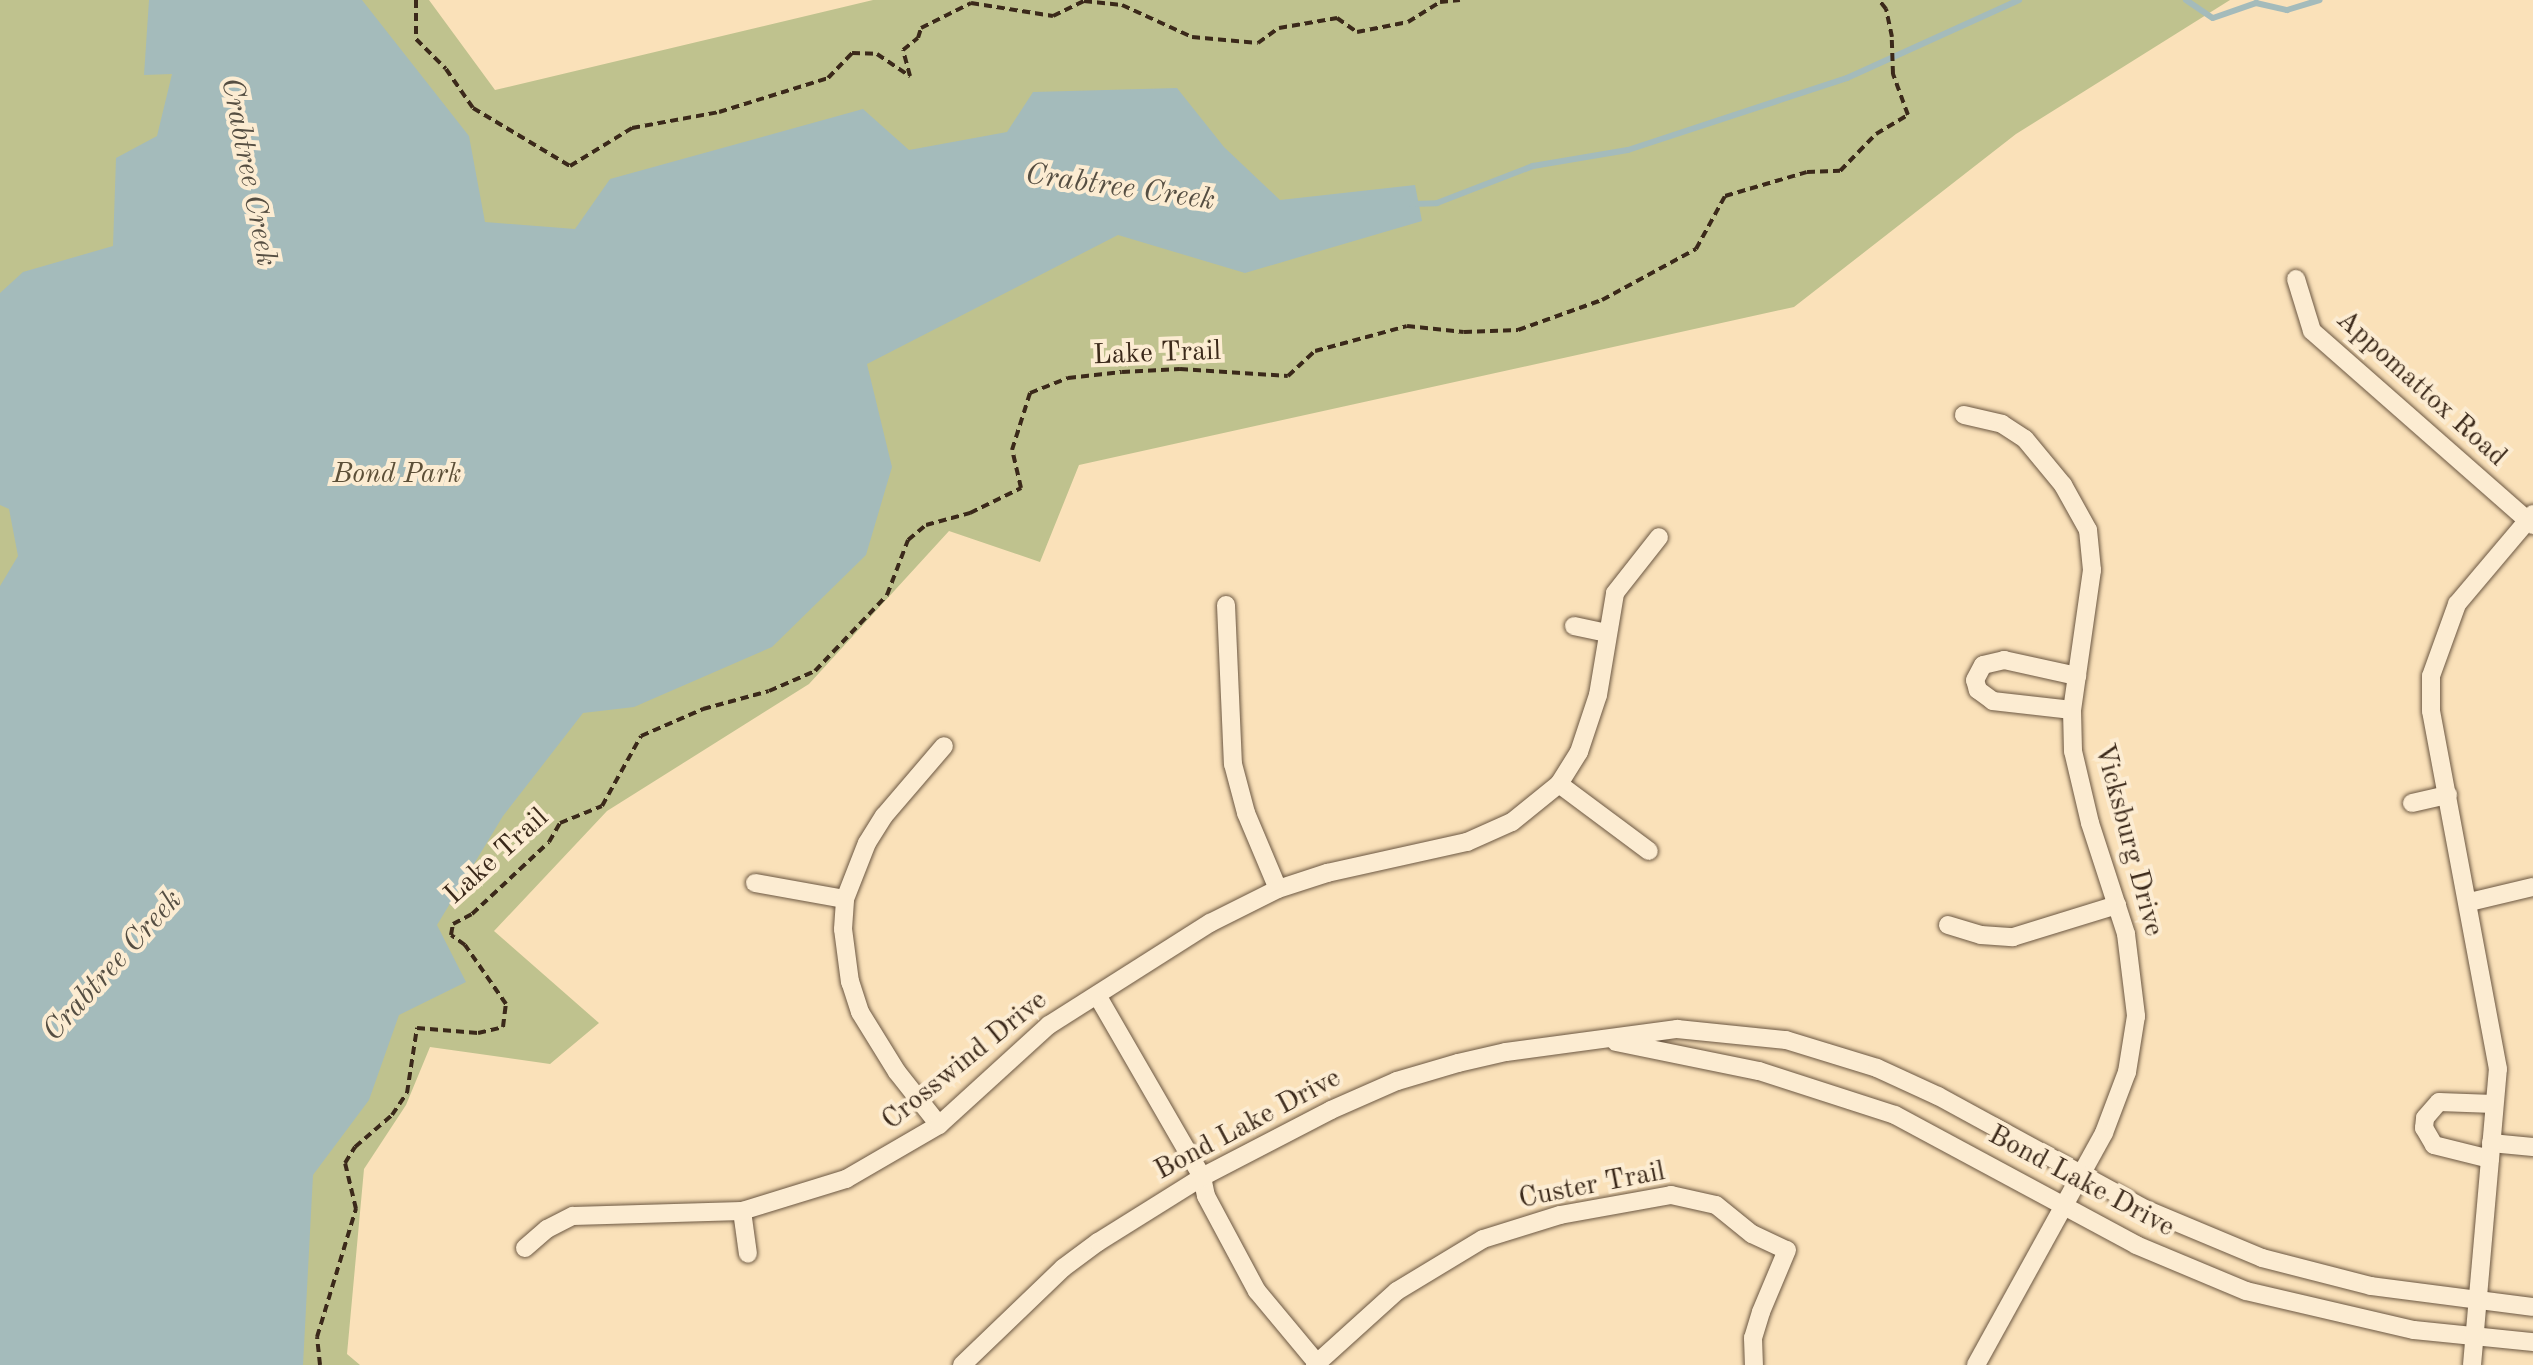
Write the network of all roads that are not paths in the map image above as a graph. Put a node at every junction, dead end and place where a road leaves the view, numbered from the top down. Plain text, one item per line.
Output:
1 (2296, 279) dead end
2 (1964, 415) dead end
3 (2531, 520) edge
4 (1659, 537) dead end
5 (1226, 605) dead end
6 (1574, 626) dead end
7 (1606, 633) junction
8 (2077, 676) junction
9 (2072, 710) junction
10 (944, 746) dead end
11 (1559, 784) junction
12 (2448, 795) junction
13 (2412, 803) dead end
14 (1648, 851) dead end
15 (755, 884) dead end
16 (2533, 887) edge
17 (1278, 889) junction
18 (844, 899) junction
19 (2470, 902) junction
20 (2118, 905) junction
21 (1948, 925) dead end
22 (1096, 995) junction
23 (1611, 1041) junction
24 (2494, 1104) junction
25 (939, 1125) junction
26 (2533, 1146) edge
27 (2490, 1151) junction
28 (2081, 1174) junction
29 (1202, 1177) junction
30 (2064, 1207) junction
31 (742, 1211) junction
32 (525, 1248) dead end
33 (748, 1254) dead end
34 (2477, 1300) junction
35 (2533, 1307) edge
36 (2474, 1337) junction
37 (2533, 1342) edge
38 (1316, 1364) edge
39 (962, 1365) edge
40 (1754, 1365) edge
41 (1976, 1365) edge
42 (2472, 1365) edge

1 - 3 street, Appomattox Road
2 - 8 street, Vicksburg Drive
3 - 12 street
4 - 7 street
5 - 17 street
6 - 7 street
7 - 11 street
8 - 9 street, Vicksburg Drive
8 - 9 street
9 - 20 street, Vicksburg Drive
10 - 18 street
11 - 14 street
11 - 17 street, Crosswind Drive
12 - 13 street
12 - 19 street
15 - 18 street
16 - 19 street
17 - 22 street, Crosswind Drive
18 - 25 street
19 - 24 street
20 - 21 street
20 - 28 street, Vicksburg Drive
22 - 25 street, Crosswind Drive
22 - 29 street
23 - 28 street, Bond Lake Drive
23 - 29 street, Bond Lake Drive
23 - 30 street, Bond Lake Drive
24 - 27 street
24 - 27 street
25 - 31 street, Crosswind Drive
26 - 27 street
27 - 34 street
28 - 30 street, Vicksburg Drive
28 - 34 street, Bond Lake Drive
29 - 38 street
29 - 39 street, Bond Lake Drive
30 - 36 street, Bond Lake Drive
30 - 41 street, Vicksburg Drive
31 - 32 street, Crosswind Drive
31 - 33 street
34 - 35 street, Bond Lake Drive
34 - 36 street
36 - 37 street, Bond Lake Drive
36 - 42 street
38 - 40 street, Custer Trail

